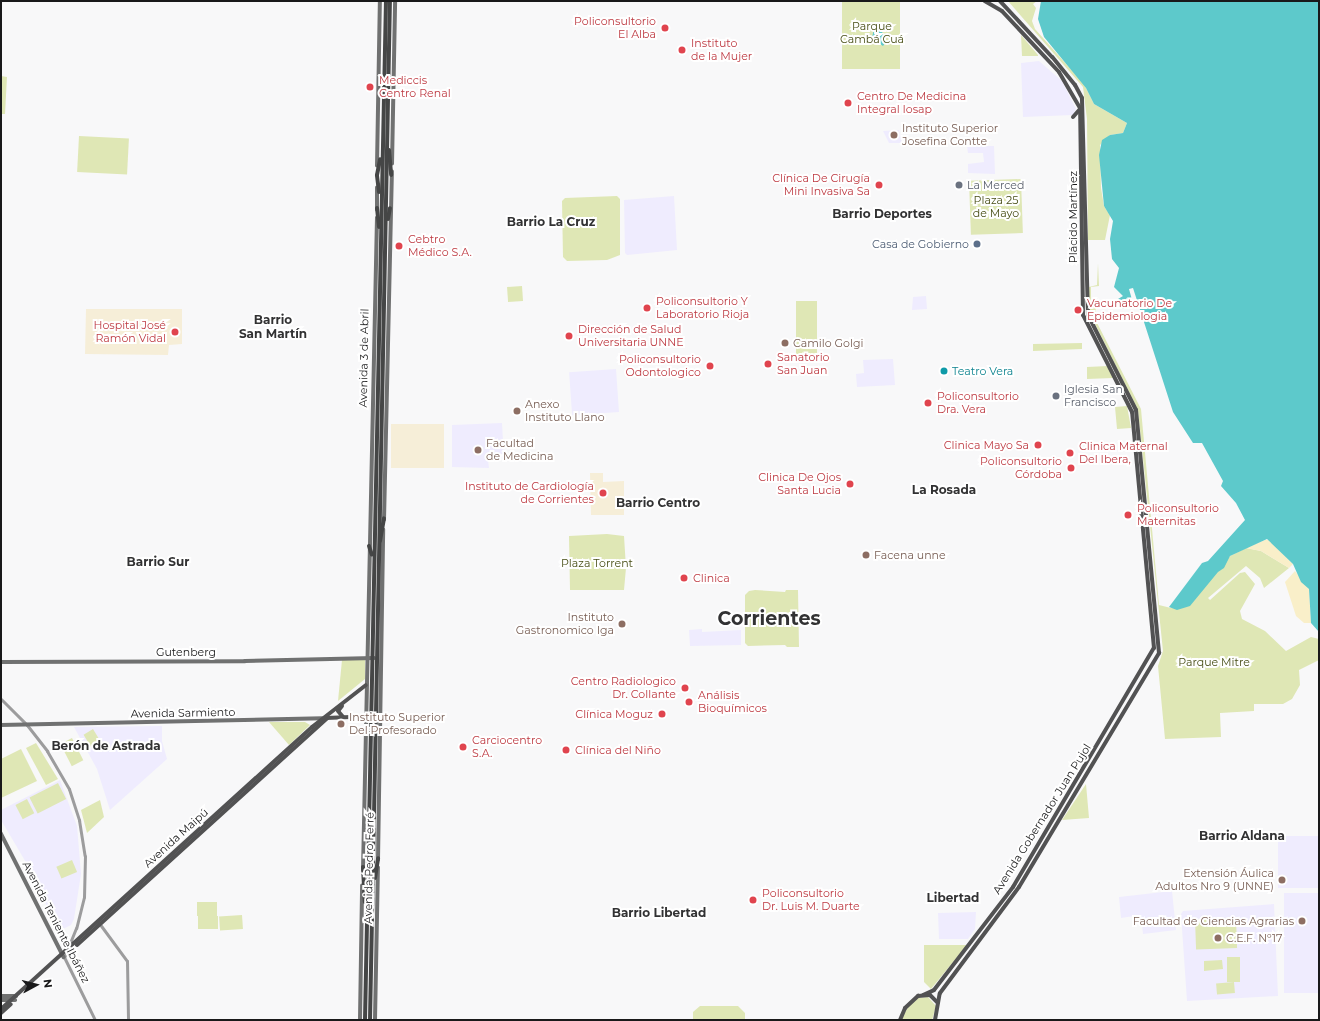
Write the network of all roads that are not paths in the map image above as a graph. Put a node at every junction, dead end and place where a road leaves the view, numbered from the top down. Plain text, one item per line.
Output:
1 (380, 1) edge
2 (386, 1) edge
3 (390, 1) edge
4 (395, 1) edge
5 (985, 1) edge
6 (1000, 1) edge
7 (1020, 21) junction
8 (1015, 25) junction
9 (1064, 75) junction
10 (1077, 87) junction
11 (1073, 93) junction
12 (1078, 102) junction
13 (1082, 116) junction
14 (1072, 117) dead end
15 (385, 119) junction
16 (377, 175) junction
17 (391, 175) junction
18 (379, 206) junction
19 (390, 208) junction
20 (1085, 211) junction
21 (383, 255) junction
22 (384, 518) junction
23 (378, 543) junction
24 (369, 546) junction
25 (373, 577) junction
26 (1156, 637) junction
27 (377, 657) junction
28 (366, 658) junction
29 (1, 662) edge
30 (366, 685) junction
31 (355, 693) junction
32 (1, 699) edge
33 (366, 716) junction
34 (376, 716) junction
35 (343, 717) junction
36 (324, 718) junction
37 (1, 725) edge
38 (27, 725) junction
39 (1056, 823) dead end
40 (1053, 832) junction
41 (1, 833) edge
42 (378, 858) junction
43 (363, 867) junction
44 (373, 898) junction
45 (99, 922) junction
46 (367, 924) junction
47 (68, 949) junction
48 (63, 956) junction
49 (923, 995) junction
50 (1, 996) edge
51 (14, 999) junction
52 (1, 1000) edge
53 (938, 1004) junction
54 (1, 1009) edge
55 (1, 1013) edge
56 (96, 1020) edge
57 (128, 1020) edge
58 (360, 1020) edge
59 (365, 1020) edge
60 (370, 1020) edge
61 (375, 1020) edge
62 (900, 1020) edge
63 (935, 1020) edge

1 - 16 main road
2 - 15 highway, Avenida 3 de Abril
3 - 15 highway, Avenida 3 de Abril
4 - 17 main road, Avenida 3 de Abril
5 - 8 main road
6 - 7 main road
7 - 8 main road
7 - 9 main road
8 - 9 main road
9 - 10 main road
9 - 11 main road
10 - 11 main road
10 - 13 main road
11 - 12 main road
12 - 13 main road
12 - 14 main road
13 - 20 main road, Plácido Martínez
15 - 16 highway
15 - 17 highway
15 - 18 highway, Avenida 3 de Abril
15 - 21 highway, Avenida 3 de Abril
16 - 18 highway
17 - 19 main road, Avenida 3 de Abril
18 - 21 highway
18 - 24 main road, Avenida 3 de Abril
19 - 21 highway
19 - 22 main road, Avenida 3 de Abril
20 - 26 main road, Plácido Martínez
20 - 26 main road, Plácido Martínez
21 - 23 highway, Avenida 3 de Abril
21 - 25 highway, Avenida 3 de Abril
22 - 23 highway
22 - 27 main road, Avenida 3 de Abril
23 - 27 highway, Avenida 3 de Abril
24 - 25 highway
24 - 28 main road, Avenida 3 de Abril
25 - 27 highway, Avenida 3 de Abril
26 - 40 main road, Avenida Gobernador Juan Pujol
26 - 49 main road, Avenida Gobernador Juan Pujol
27 - 28 main road, Gutenberg
27 - 34 highway, Avenida 3 de Abril
27 - 34 main road
28 - 29 main road, Gutenberg
28 - 30 main road, Avenida 3 de Abril
30 - 31 main road, Avenida Maipú
30 - 33 main road, Avenida 3 de Abril
31 - 35 main road
31 - 36 main road, Avenida Maipú
32 - 38 street
33 - 34 main road, Avenida Sarmiento
33 - 35 main road, Avenida Sarmiento
33 - 43 main road, Avenida Pedro Ferré
34 - 42 main road, Avenida Pedro Ferré
34 - 44 highway, Avenida Pedro Ferré
34 - 46 highway, Avenida Pedro Ferré
35 - 36 main road, Avenida Sarmiento
36 - 38 main road, Avenida Sarmiento
36 - 45 main road, Avenida Maipú
37 - 38 main road, Avenida Sarmiento
38 - 47 street
39 - 40 main road, Avenida Gobernador Juan Pujol
40 - 53 main road, Avenida Gobernador Juan Pujol
41 - 48 main road, Avenida Teniente Ibáñez
42 - 44 highway
42 - 61 main road, Avenida Pedro Ferré
43 - 46 highway
43 - 58 main road, Avenida Pedro Ferré
44 - 60 highway, Avenida Pedro Ferré
45 - 47 main road, Avenida Maipú
45 - 48 main road, Avenida Maipú
45 - 57 street
46 - 59 highway, Avenida Pedro Ferré
47 - 48 main road, Avenida Maipú
48 - 51 main road, Avenida Maipú
48 - 56 street, Avenida Teniente Ibáñez
49 - 53 main road
49 - 62 main road, Avenida Gobernador Juan Pujol
50 - 51 main road
51 - 52 main road
51 - 54 main road, Avenida Maipú
51 - 55 main road, Avenida Maipú
53 - 63 main road, Avenida Gobernador Juan Pujol

